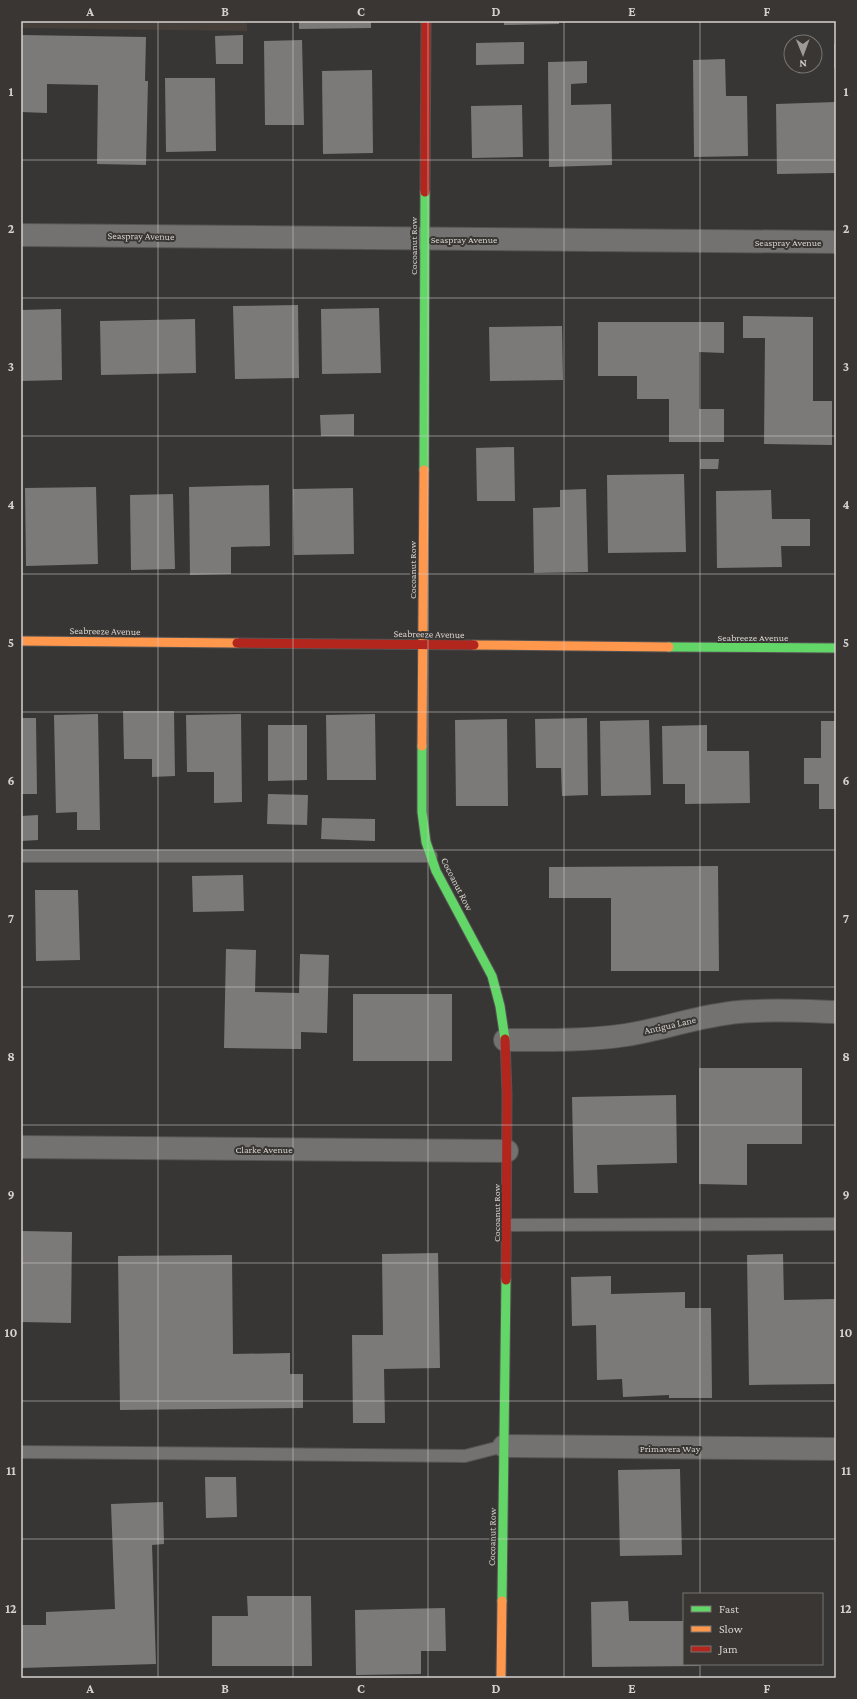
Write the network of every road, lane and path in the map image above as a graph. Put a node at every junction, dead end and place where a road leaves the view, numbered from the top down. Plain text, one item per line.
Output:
1 (426, 21) edge
2 (21, 235) edge
3 (424, 239) junction
4 (836, 242) edge
5 (21, 641) edge
6 (423, 645) junction
7 (836, 648) edge
8 (21, 856) edge
9 (431, 856) junction
10 (836, 1012) edge
11 (505, 1040) junction
12 (21, 1147) edge
13 (507, 1151) junction
14 (836, 1224) edge
15 (507, 1225) junction
16 (504, 1446) junction
17 (836, 1449) edge
18 (21, 1452) edge
19 (501, 1678) edge

1 - 3 street, Cocoanut Row
2 - 3 street, Seaspray Avenue
3 - 4 street, Seaspray Avenue
3 - 6 street, Cocoanut Row
5 - 6 street, Seabreeze Avenue
6 - 7 street, Seabreeze Avenue
6 - 9 street, Cocoanut Row
8 - 9 lane
9 - 11 street, Cocoanut Row
10 - 11 street, Antigua Lane
11 - 13 street, Cocoanut Row
12 - 13 street, Clarke Avenue
13 - 15 street, Cocoanut Row
14 - 15 lane
15 - 16 street, Cocoanut Row
16 - 17 street, Primavera Way
16 - 18 lane
16 - 19 street, Cocoanut Row

